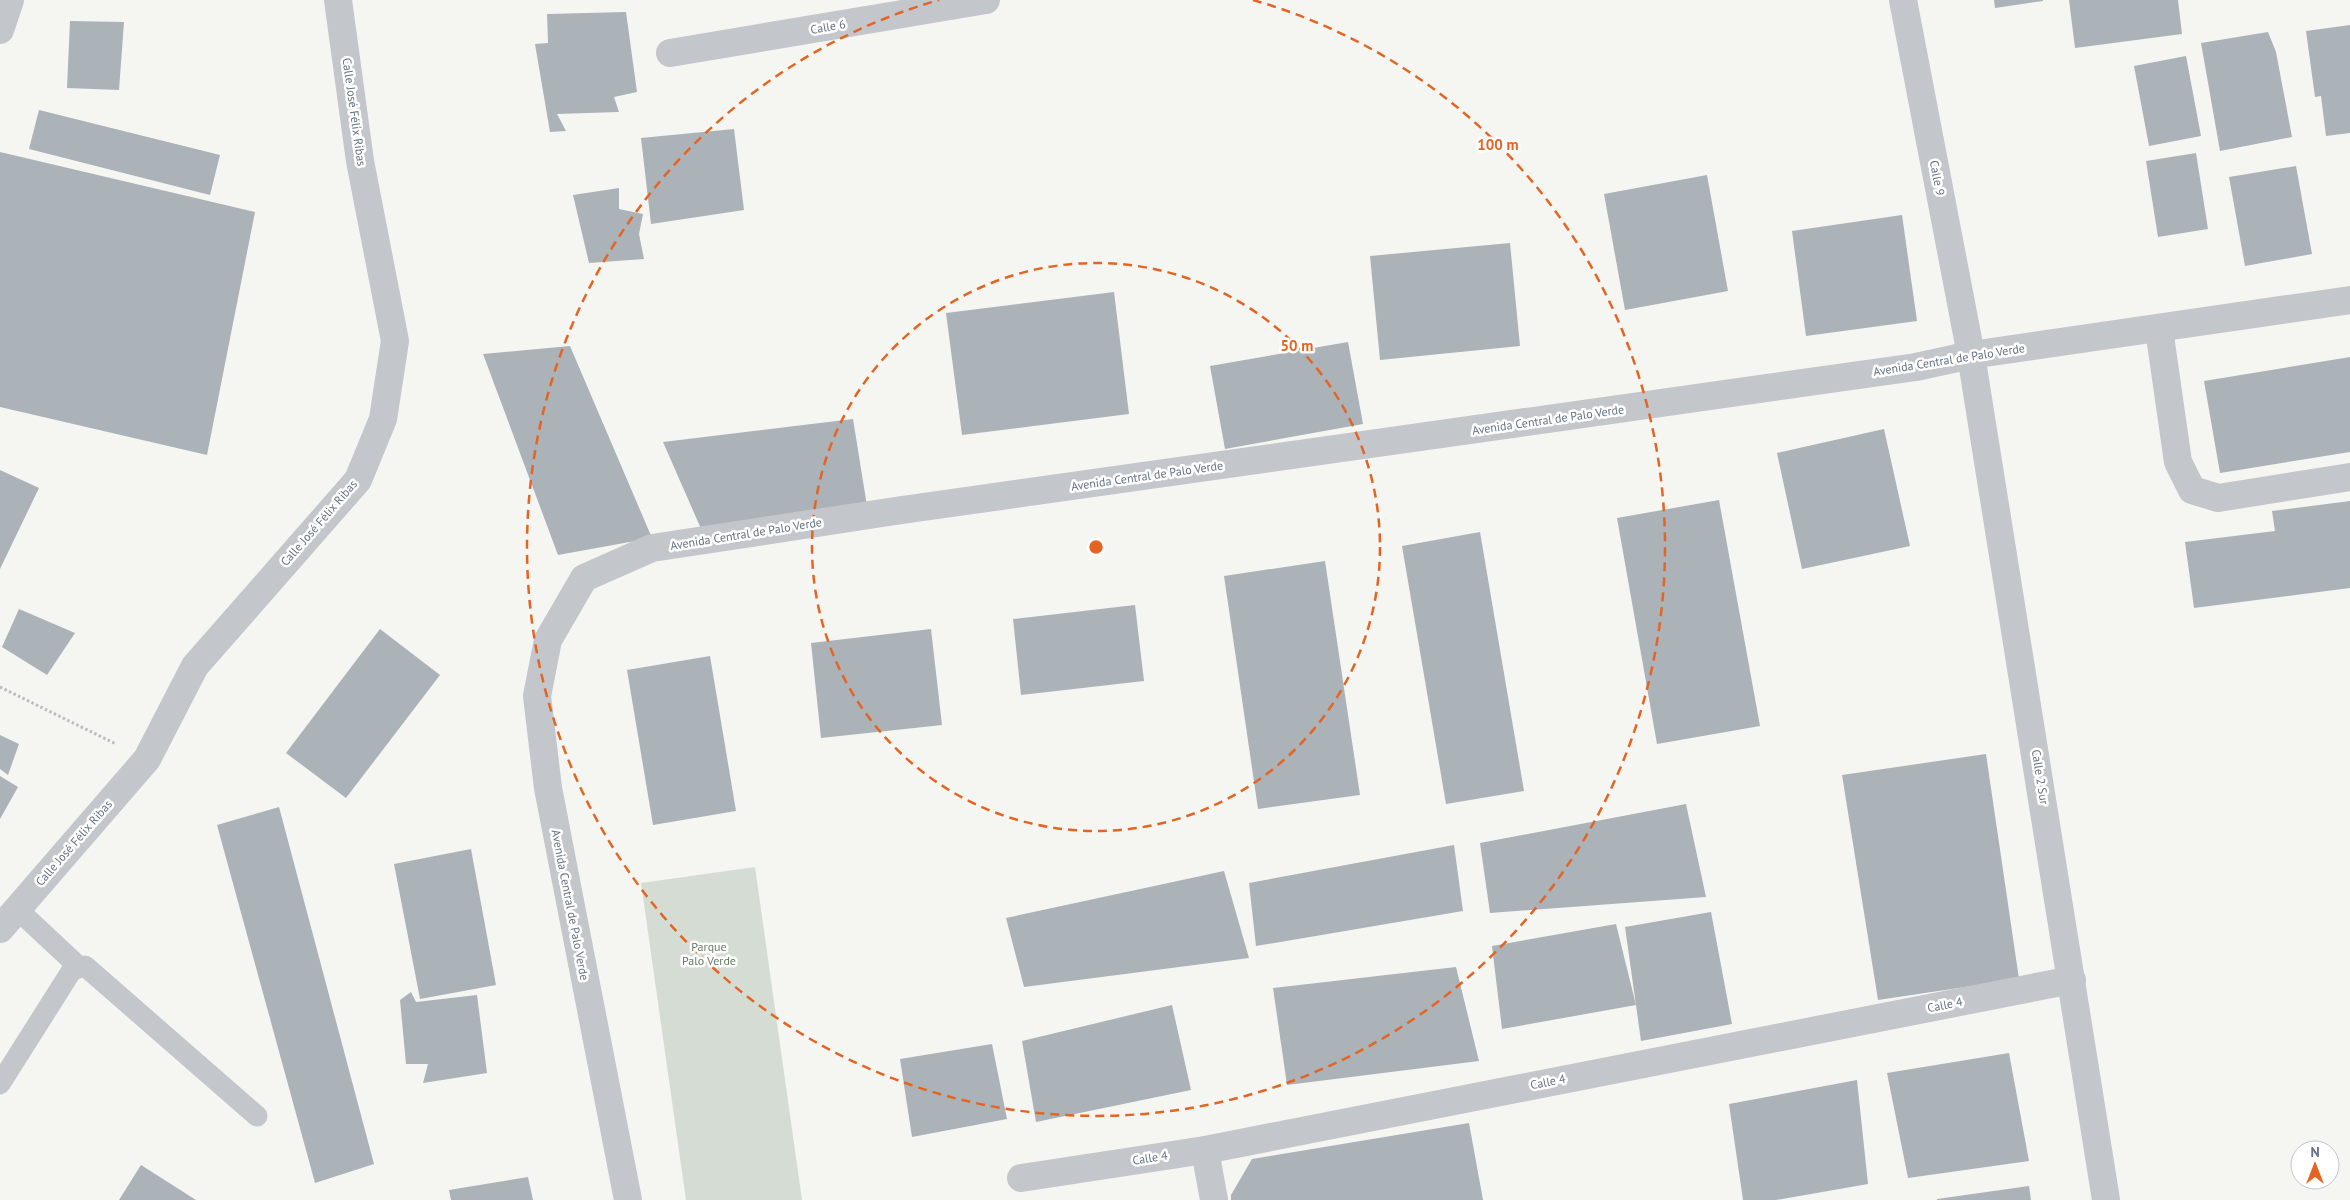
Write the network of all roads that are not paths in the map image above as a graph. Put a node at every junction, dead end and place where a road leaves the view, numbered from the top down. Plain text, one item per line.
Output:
1 (10, 0) edge
2 (338, 0) edge
3 (986, 0) edge
4 (1903, 0) edge
5 (945, 3) edge
6 (0, 30) edge
7 (670, 53) dead end
8 (2350, 300) edge
9 (2159, 329) junction
10 (1972, 355) junction
11 (2350, 477) edge
12 (8, 919) edge
13 (78, 966) junction
14 (2072, 980) junction
15 (0, 1084) edge
16 (257, 1116) dead end
17 (1204, 1150) junction
18 (1022, 1178) dead end
19 (628, 1200) edge
20 (1214, 1200) edge
21 (2106, 1200) edge

1 - 6 street
2 - 12 street, Calle José Félix Ribas
3 - 5 street, Calle 6
4 - 10 street, Calle 9
5 - 7 street, Calle 6
8 - 9 street, Avenida Central de Palo Verde
9 - 10 street, Avenida Central de Palo Verde
9 - 11 street
10 - 14 street, Calle 2 Sur
10 - 19 street, Avenida Central de Palo Verde
12 - 13 lane
13 - 15 lane
13 - 16 lane
14 - 17 street, Calle 4
14 - 21 street, Calle 2 Sur
17 - 18 street, Calle 4
17 - 20 street

